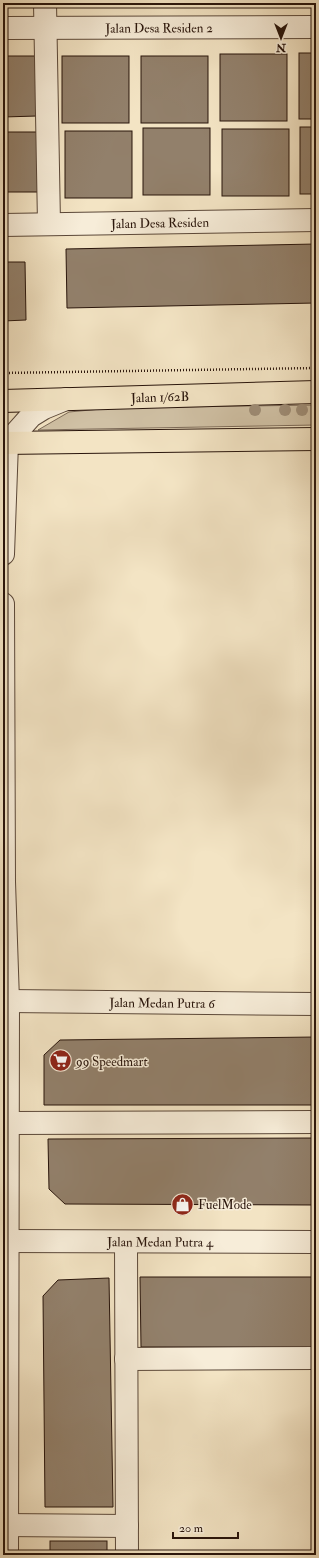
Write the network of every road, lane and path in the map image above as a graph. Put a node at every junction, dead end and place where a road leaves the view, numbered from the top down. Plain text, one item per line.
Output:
1 (45, 3) edge
2 (45, 27) junction
3 (316, 27) edge
4 (3, 28) edge
5 (316, 220) edge
6 (49, 224) junction
7 (3, 225) edge
8 (316, 368) edge
9 (3, 373) edge
10 (316, 392) edge
11 (69, 398) junction
12 (3, 401) edge
13 (316, 439) edge
14 (5, 443) edge
15 (3, 522) edge
16 (3, 554) edge
17 (3, 604) edge
18 (4, 882) edge
19 (8, 1001) junction
20 (316, 1004) edge
21 (316, 1122) edge
22 (8, 1123) junction
23 (5, 1241) edge
24 (126, 1242) junction
25 (316, 1242) edge
26 (316, 1358) edge
27 (126, 1359) junction
28 (5, 1526) edge
29 (127, 1526) junction
30 (7, 1555) edge
31 (127, 1555) edge

1 - 2 street
2 - 3 street, Jalan Desa Residen 2
2 - 4 street, Jalan Desa Residen 2
2 - 6 street
5 - 6 street, Jalan Desa Residen
6 - 7 street, Jalan Desa Residen
8 - 9 path
10 - 11 main road, Jalan 1/62B
11 - 12 main road, Jalan 1/62B
11 - 14 street
13 - 14 main road
14 - 15 street
15 - 16 street
17 - 18 street
18 - 19 street
19 - 20 street, Jalan Medan Putra 6
19 - 22 street
21 - 22 street
22 - 23 street
23 - 24 street, Jalan Medan Putra 4
23 - 28 street
24 - 25 street, Jalan Medan Putra 4
24 - 27 street
26 - 27 street
27 - 29 street
28 - 29 street
28 - 30 street
29 - 31 street

